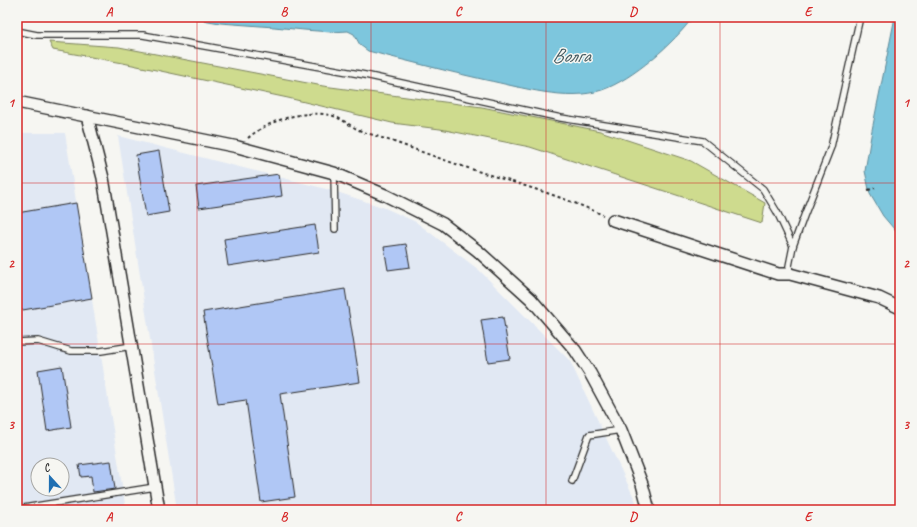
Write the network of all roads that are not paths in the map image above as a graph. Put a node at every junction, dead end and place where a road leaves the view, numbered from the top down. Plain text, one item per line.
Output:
1 (860, 17) edge
2 (17, 31) edge
3 (17, 102) edge
4 (87, 116) junction
5 (334, 174) junction
6 (613, 220) road end
7 (335, 229) dead end
8 (793, 246) junction
9 (790, 274) junction
10 (900, 308) edge
11 (17, 342) edge
12 (132, 346) junction
13 (621, 430) junction
14 (572, 481) dead end
15 (155, 486) junction
16 (17, 509) edge
17 (159, 510) edge
18 (649, 510) edge

1 - 8 lane
2 - 8 lane
3 - 4 street
4 - 5 street
4 - 12 street
5 - 7 lane
5 - 13 street
6 - 9 street
8 - 9 lane
9 - 10 street
11 - 12 lane
12 - 15 street
13 - 14 lane
13 - 18 street
15 - 16 lane
15 - 17 street

